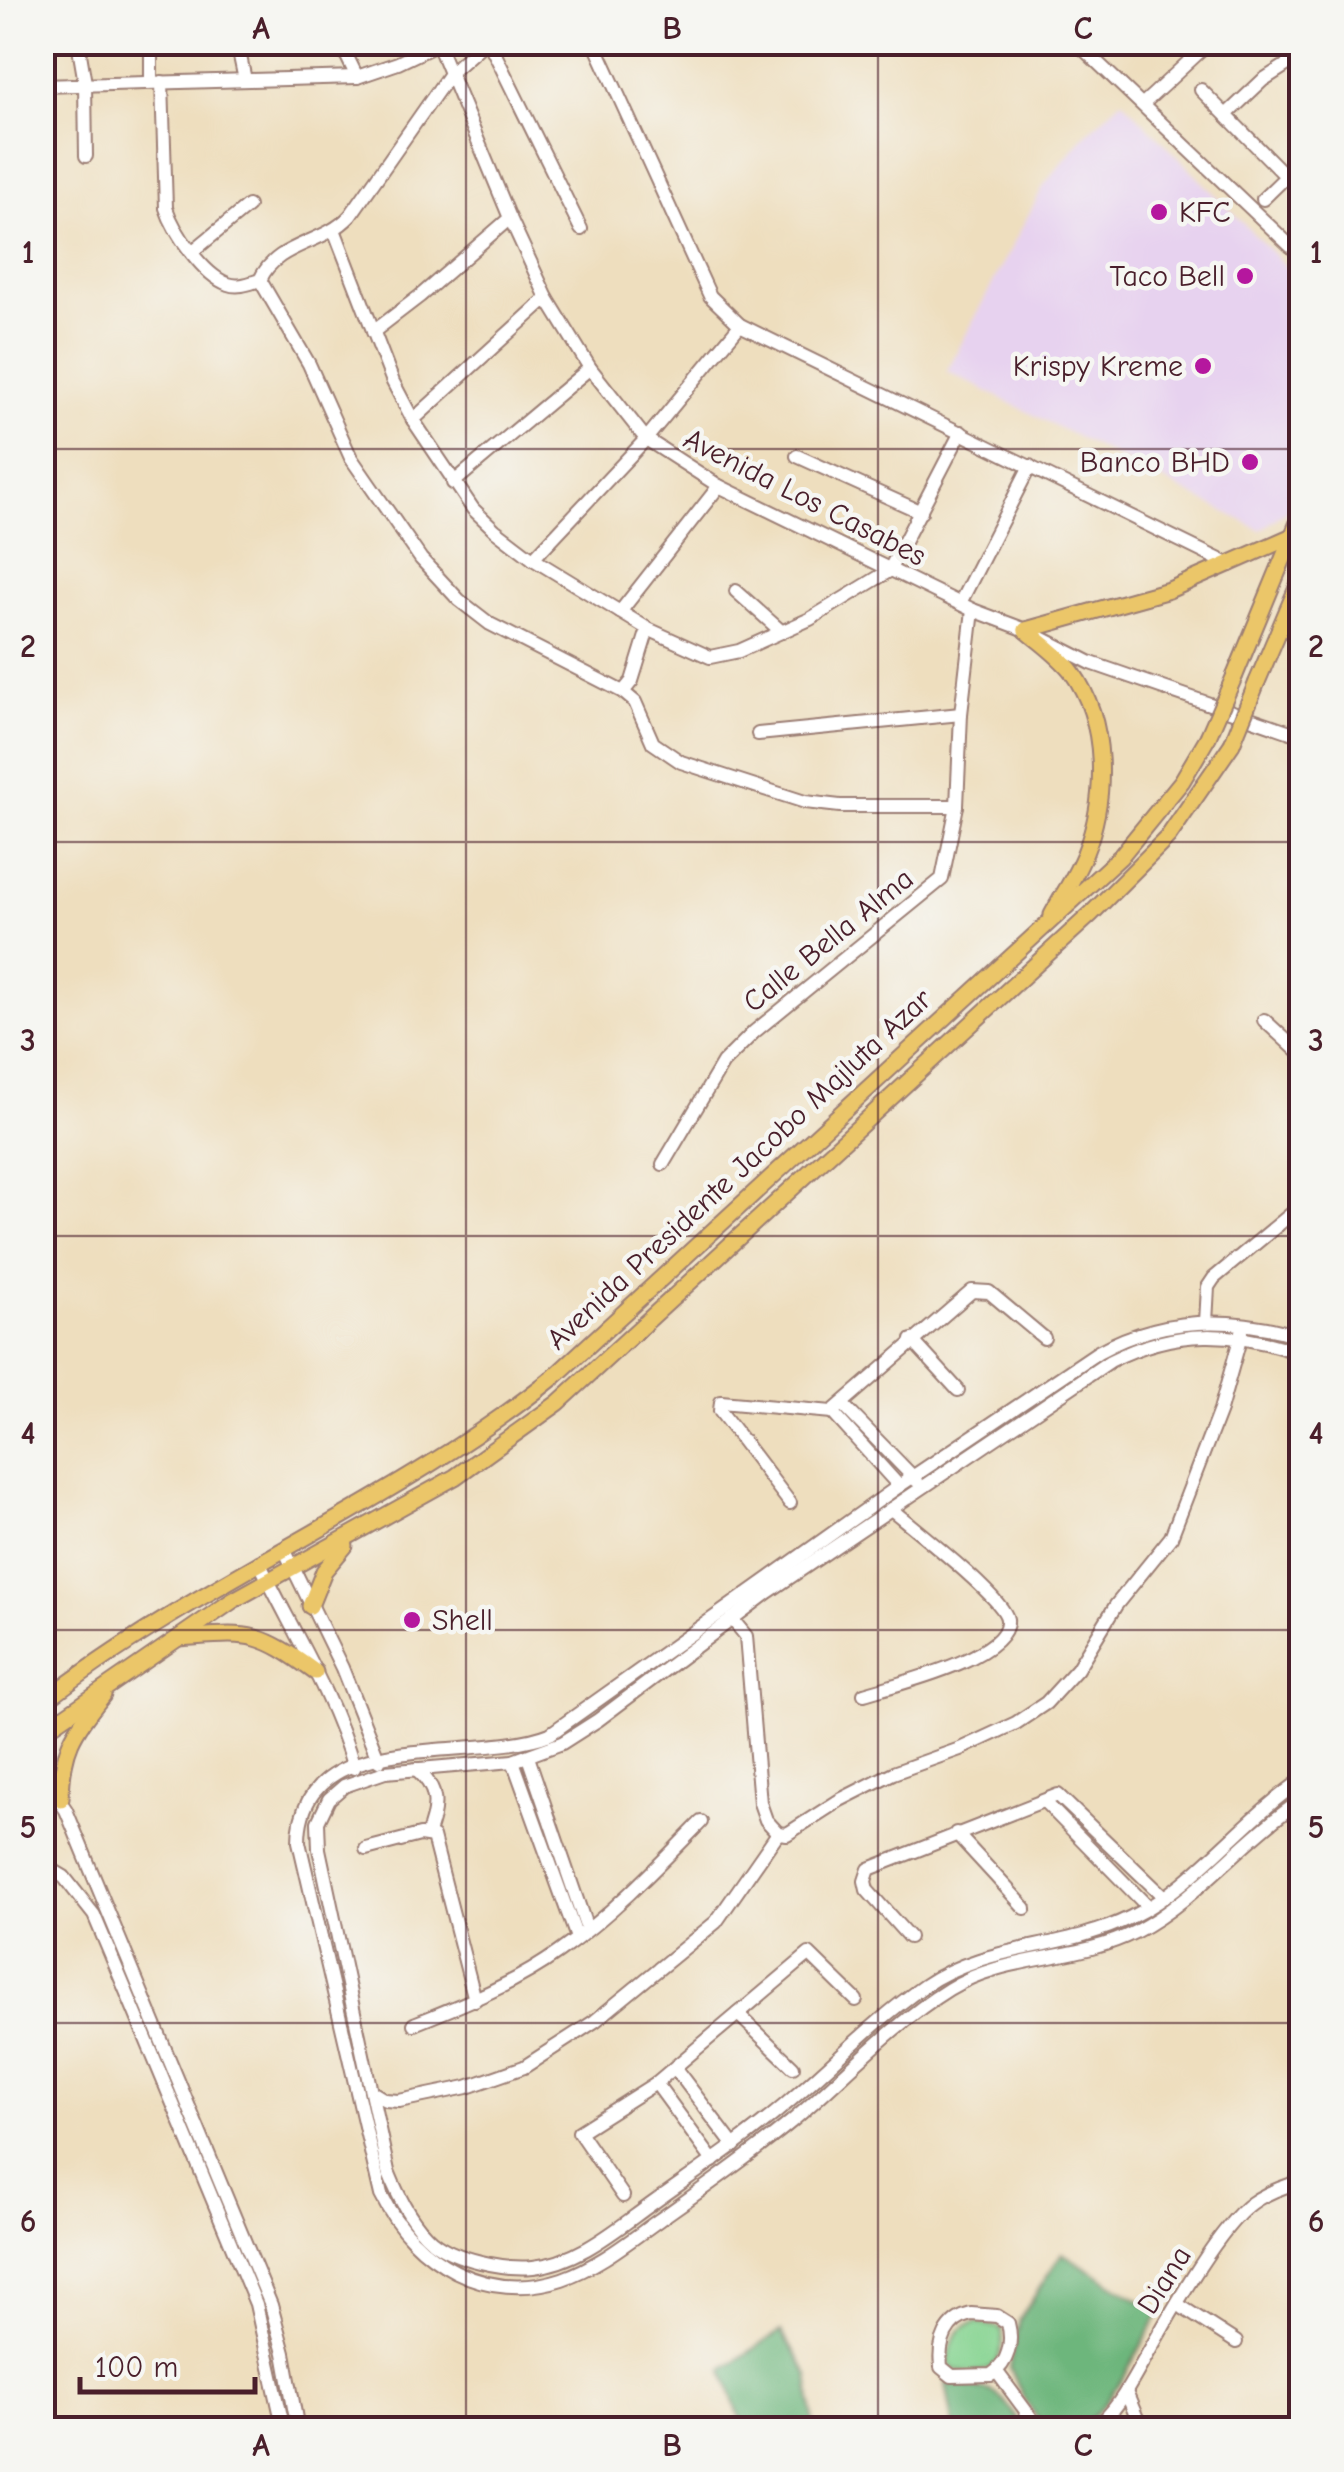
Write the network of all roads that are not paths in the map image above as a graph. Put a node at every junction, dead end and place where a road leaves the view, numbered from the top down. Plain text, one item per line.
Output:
1 (78, 42) edge
2 (151, 42) edge
3 (237, 42) edge
4 (340, 42) edge
5 (487, 42) edge
6 (594, 42) edge
7 (1076, 42) edge
8 (1210, 42) edge
9 (437, 43) edge
10 (1302, 55) edge
11 (450, 72) junction
12 (357, 77) junction
13 (245, 80) junction
14 (156, 82) junction
15 (85, 83) junction
16 (42, 86) edge
17 (1201, 90) dead end
18 (1143, 104) junction
19 (1226, 115) junction
20 (86, 156) dead end
21 (1302, 162) edge
22 (1284, 174) junction
23 (1262, 199) dead end
24 (248, 206) dead end
25 (510, 218) junction
26 (581, 229) dead end
27 (336, 232) junction
28 (192, 252) junction
29 (1302, 257) edge
30 (260, 280) junction
31 (548, 298) junction
32 (740, 325) junction
33 (373, 332) junction
34 (590, 368) junction
35 (413, 420) junction
36 (961, 432) junction
37 (646, 439) junction
38 (798, 456) dead end
39 (1030, 466) junction
40 (454, 483) junction
41 (719, 486) junction
42 (921, 512) junction
43 (1302, 513) edge
44 (1296, 540) edge
45 (533, 558) junction
46 (1230, 565) junction
47 (888, 571) junction
48 (1302, 576) edge
49 (736, 592) dead end
50 (966, 607) junction
51 (620, 612) junction
52 (648, 629) junction
53 (1026, 630) junction
54 (782, 632) junction
55 (623, 692) junction
56 (961, 714) junction
57 (758, 734) dead end
58 (1302, 736) edge
59 (957, 806) junction
60 (1046, 926) junction
61 (1264, 1020) dead end
62 (1298, 1045) edge
63 (663, 1164) dead end
64 (1302, 1205) edge
65 (1206, 1322) junction
66 (1242, 1331) junction
67 (1300, 1334) edge
68 (1044, 1338) dead end
69 (912, 1340) junction
70 (1302, 1354) edge
71 (958, 1390) dead end
72 (837, 1408) junction
73 (918, 1483) junction
74 (899, 1486) junction
75 (790, 1503) dead end
76 (891, 1509) junction
77 (360, 1532) junction
78 (284, 1549) junction
79 (259, 1562) junction
80 (293, 1567) junction
81 (269, 1582) junction
82 (310, 1606) junction
83 (732, 1619) junction
84 (175, 1638) junction
85 (316, 1672) junction
86 (113, 1683) junction
87 (350, 1687) junction
88 (864, 1694) dead end
89 (329, 1696) junction
90 (42, 1703) edge
91 (42, 1732) edge
92 (378, 1757) junction
93 (528, 1757) junction
94 (513, 1761) junction
95 (353, 1763) junction
96 (416, 1769) junction
97 (385, 1772) junction
98 (358, 1780) junction
99 (1302, 1780) edge
100 (42, 1792) edge
101 (61, 1799) junction
102 (1302, 1800) edge
103 (1044, 1801) junction
104 (701, 1822) dead end
105 (778, 1833) junction
106 (956, 1833) junction
107 (427, 1835) junction
108 (366, 1849) dead end
109 (42, 1864) edge
110 (1164, 1897) junction
111 (1148, 1906) junction
112 (1025, 1908) dead end
113 (582, 1934) junction
114 (909, 1937) dead end
115 (475, 2000) junction
116 (856, 2000) dead end
117 (738, 2014) junction
118 (414, 2024) dead end
119 (793, 2067) dead end
120 (675, 2068) junction
121 (656, 2084) junction
122 (372, 2092) junction
123 (734, 2146) junction
124 (713, 2160) junction
125 (1302, 2181) edge
126 (623, 2196) dead end
127 (1177, 2304) junction
128 (1236, 2342) dead end
129 (997, 2372) junction
130 (1126, 2392) junction
131 (1097, 2426) edge
132 (284, 2430) edge
133 (298, 2430) edge
134 (1040, 2430) edge
135 (1128, 2430) edge
136 (1142, 2430) edge

1 - 15 street
2 - 14 street
3 - 13 street
4 - 12 street
5 - 11 street
5 - 26 street
6 - 32 street
7 - 18 street
8 - 18 street
9 - 11 street, Avenida Los Casabes
9 - 12 street
10 - 19 street
11 - 25 street, Avenida Los Casabes
11 - 27 street
12 - 13 street
13 - 14 street
14 - 15 street
14 - 28 street
15 - 16 street
15 - 20 street
17 - 19 street
18 - 29 street
19 - 22 street
21 - 22 street
22 - 23 street
24 - 28 street
25 - 31 street, Avenida Los Casabes
25 - 33 street
27 - 30 street
27 - 33 street
28 - 30 street
30 - 55 street
31 - 34 street, Avenida Los Casabes
31 - 35 street
32 - 36 street
32 - 37 street
33 - 35 street
34 - 37 street, Avenida Los Casabes
34 - 40 street
35 - 40 street
36 - 39 street
36 - 42 street
37 - 41 street, Avenida Los Casabes
37 - 45 street
38 - 42 street
39 - 46 street
39 - 50 street
40 - 45 street
41 - 47 street, Avenida Los Casabes
41 - 51 street
42 - 47 street
43 - 44 main road, Avenida Presidente Jacobo Majluta Azar
44 - 46 main road
44 - 60 main road, Avenida Presidente Jacobo Majluta Azar, bridge
45 - 51 street
46 - 53 main road
47 - 50 street, Avenida Los Casabes
47 - 54 street
48 - 77 main road, Avenida Presidente Jacobo Majluta Azar, bridge
49 - 54 street
50 - 53 street, Avenida Los Casabes
50 - 56 street, Calle Bella Alma
51 - 52 street
52 - 54 street
52 - 55 street
53 - 58 street, Avenida Los Casabes
53 - 60 main road
55 - 59 street
56 - 57 street
56 - 59 street, Calle Bella Alma
59 - 63 street, Calle Bella Alma
60 - 78 main road, Avenida Presidente Jacobo Majluta Azar
61 - 62 street
64 - 65 street
65 - 66 street
65 - 73 street
66 - 67 street
66 - 70 street
66 - 73 street
66 - 105 street
68 - 69 street
69 - 71 street
69 - 72 street
72 - 73 street
72 - 74 street
72 - 75 street
73 - 74 street
73 - 76 street
74 - 92 street
76 - 83 street
76 - 88 street
77 - 80 main road, Avenida Presidente Jacobo Majluta Azar
77 - 82 main road
78 - 79 main road, Avenida Presidente Jacobo Majluta Azar
78 - 80 street
79 - 81 street
79 - 90 main road, Avenida Presidente Jacobo Majluta Azar
80 - 81 main road, Avenida Presidente Jacobo Majluta Azar
80 - 82 street
81 - 84 main road, Avenida Presidente Jacobo Majluta Azar
81 - 85 street
82 - 87 street
83 - 93 street
83 - 105 street
84 - 85 main road
84 - 86 main road, Avenida Presidente Jacobo Majluta Azar
85 - 89 street
86 - 91 main road, Avenida Presidente Jacobo Majluta Azar
86 - 101 main road
87 - 89 street
87 - 92 street
89 - 95 street
92 - 95 street
92 - 97 street
93 - 94 street
93 - 113 street
94 - 96 street
94 - 113 street
95 - 98 street
95 - 102 street
96 - 97 street
96 - 107 street
97 - 98 street
98 - 122 street
99 - 110 street
100 - 101 street
101 - 133 street
103 - 106 street
103 - 110 street
103 - 111 street
104 - 113 street
105 - 122 street
106 - 112 street
106 - 114 street
107 - 108 street
107 - 115 street
109 - 132 street
110 - 111 street
111 - 123 street
113 - 115 street
115 - 118 street
116 - 117 street
117 - 119 street
117 - 120 street
120 - 121 street
120 - 123 street
121 - 124 street
121 - 126 street
122 - 124 street
123 - 124 street
125 - 127 street, Diana
127 - 128 street
127 - 130 street, Diana
129 - 129 street
129 - 134 street
130 - 131 street, Diana
130 - 136 street
131 - 135 street

